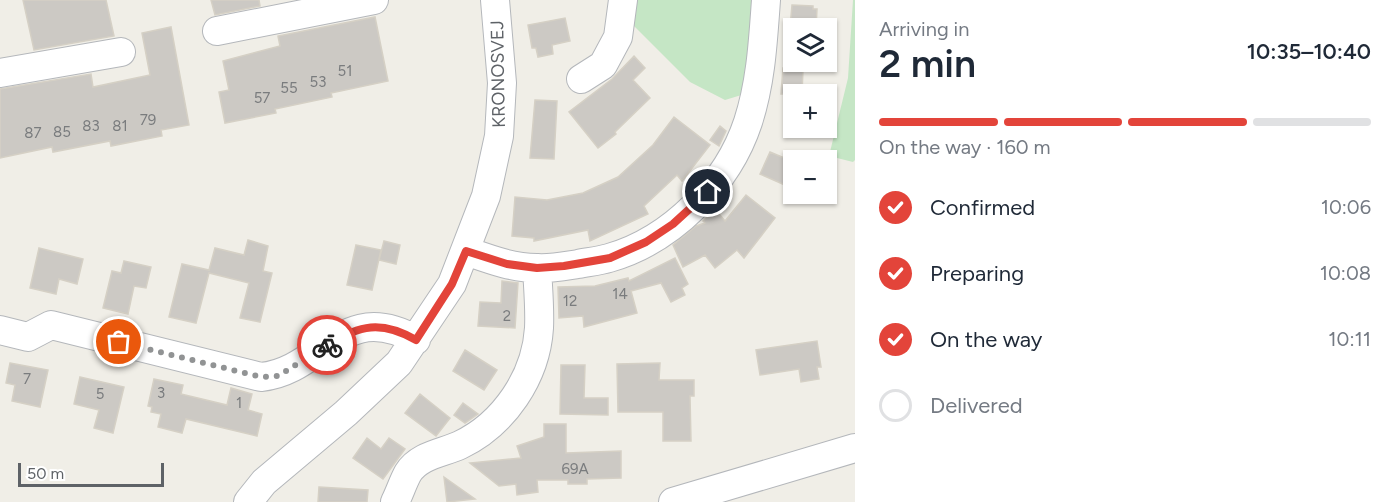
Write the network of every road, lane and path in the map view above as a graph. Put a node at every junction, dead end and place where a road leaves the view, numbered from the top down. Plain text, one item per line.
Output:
1 (374, 0) edge
2 (495, 0) edge
3 (623, 0) edge
4 (766, 0) edge
5 (286, 9) edge
6 (217, 31) dead end
7 (121, 52) dead end
8 (1, 70) edge
9 (581, 78) dead end
10 (466, 251) junction
11 (537, 268) junction
12 (0, 330) edge
13 (416, 340) junction
14 (855, 447) edge
15 (248, 502) edge
16 (395, 502) edge
17 (673, 502) edge

1 - 5 street
2 - 10 street, KRONOSVEJ
3 - 9 street
4 - 11 street
5 - 6 street
7 - 8 street
10 - 11 street
10 - 13 street, KRONOSVEJ
11 - 16 street
12 - 13 street
13 - 15 street, KRONOSVEJ
14 - 17 street

